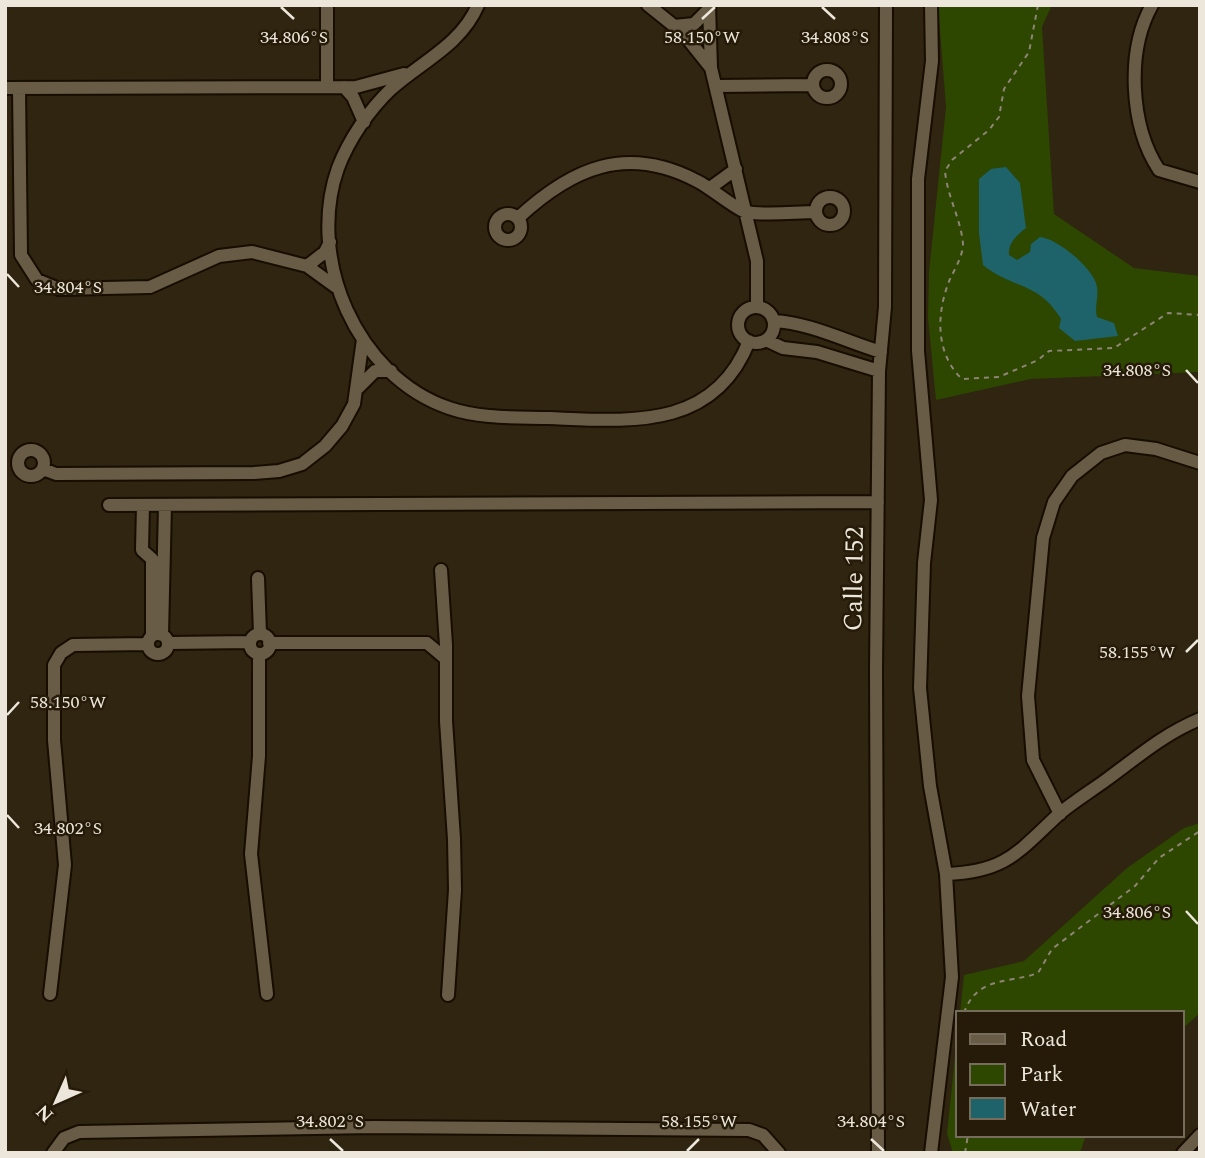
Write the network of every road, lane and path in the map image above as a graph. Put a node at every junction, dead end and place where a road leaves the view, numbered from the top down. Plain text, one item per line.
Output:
1 (327, 5) edge
2 (478, 5) edge
3 (648, 5) edge
4 (886, 5) edge
5 (931, 5) edge
6 (1038, 5) edge
7 (1152, 5) edge
8 (709, 7) edge
9 (674, 26) junction
10 (421, 67) junction
11 (711, 68) junction
12 (813, 85) dead end
13 (717, 86) junction
14 (327, 87) junction
15 (344, 87) junction
16 (12, 88) edge
17 (364, 122) junction
18 (736, 169) junction
19 (1200, 183) edge
20 (710, 188) junction
21 (744, 212) junction
22 (816, 212) dead end
23 (518, 218) dead end
24 (330, 242) junction
25 (307, 266) junction
26 (338, 289) junction
27 (757, 307) junction
28 (1200, 315) edge
29 (774, 321) junction
30 (363, 338) junction
31 (766, 340) junction
32 (749, 341) junction
33 (881, 352) junction
34 (879, 370) junction
35 (391, 371) junction
36 (358, 388) junction
37 (1200, 463) edge
38 (43, 469) dead end
39 (878, 502) junction
40 (109, 505) dead end
41 (143, 505) junction
42 (165, 505) junction
43 (441, 570) dead end
44 (258, 578) dead end
45 (443, 626) junction
46 (157, 639) junction
47 (265, 639) junction
48 (250, 642) junction
49 (427, 643) junction
50 (259, 654) junction
51 (446, 659) junction
52 (1200, 719) edge
53 (1060, 814) junction
54 (1200, 831) edge
55 (946, 874) junction
56 (50, 994) dead end
57 (267, 994) dead end
58 (448, 995) dead end
59 (965, 1011) edge
60 (1200, 1135) edge
61 (54, 1153) edge
62 (779, 1153) edge
63 (878, 1153) edge
64 (931, 1153) edge
65 (1183, 1153) edge

1 - 14 street
2 - 10 street
3 - 9 street
4 - 33 street, Calle 152
5 - 55 street
6 - 28 path
7 - 19 street
8 - 9 street
8 - 11 street
9 - 11 street
10 - 15 street
10 - 17 street
11 - 13 street
12 - 13 street
13 - 18 street
14 - 15 street
14 - 16 street
15 - 17 street
16 - 25 street
17 - 24 street
18 - 20 street
18 - 21 street
20 - 21 street
20 - 23 street
21 - 22 street
21 - 27 street
24 - 25 street
24 - 26 street
25 - 26 street
26 - 30 street
27 - 29 street
27 - 32 street
29 - 31 street
29 - 33 street
30 - 35 street
30 - 36 street
31 - 32 street
31 - 34 street
32 - 35 street
33 - 34 street, Calle 152
34 - 39 street, Calle 152
35 - 36 street
36 - 38 street
37 - 53 street
39 - 42 street
39 - 63 street, Calle 152
40 - 41 street
41 - 42 street
41 - 46 street
42 - 46 street
43 - 45 street
44 - 47 street
45 - 49 street
45 - 51 street
46 - 48 street
46 - 56 street
47 - 48 street
47 - 49 street
47 - 50 street
48 - 50 street
49 - 51 street
50 - 57 street
51 - 58 street
52 - 53 street
53 - 55 street
54 - 59 path
55 - 64 street
60 - 65 street
61 - 62 street

